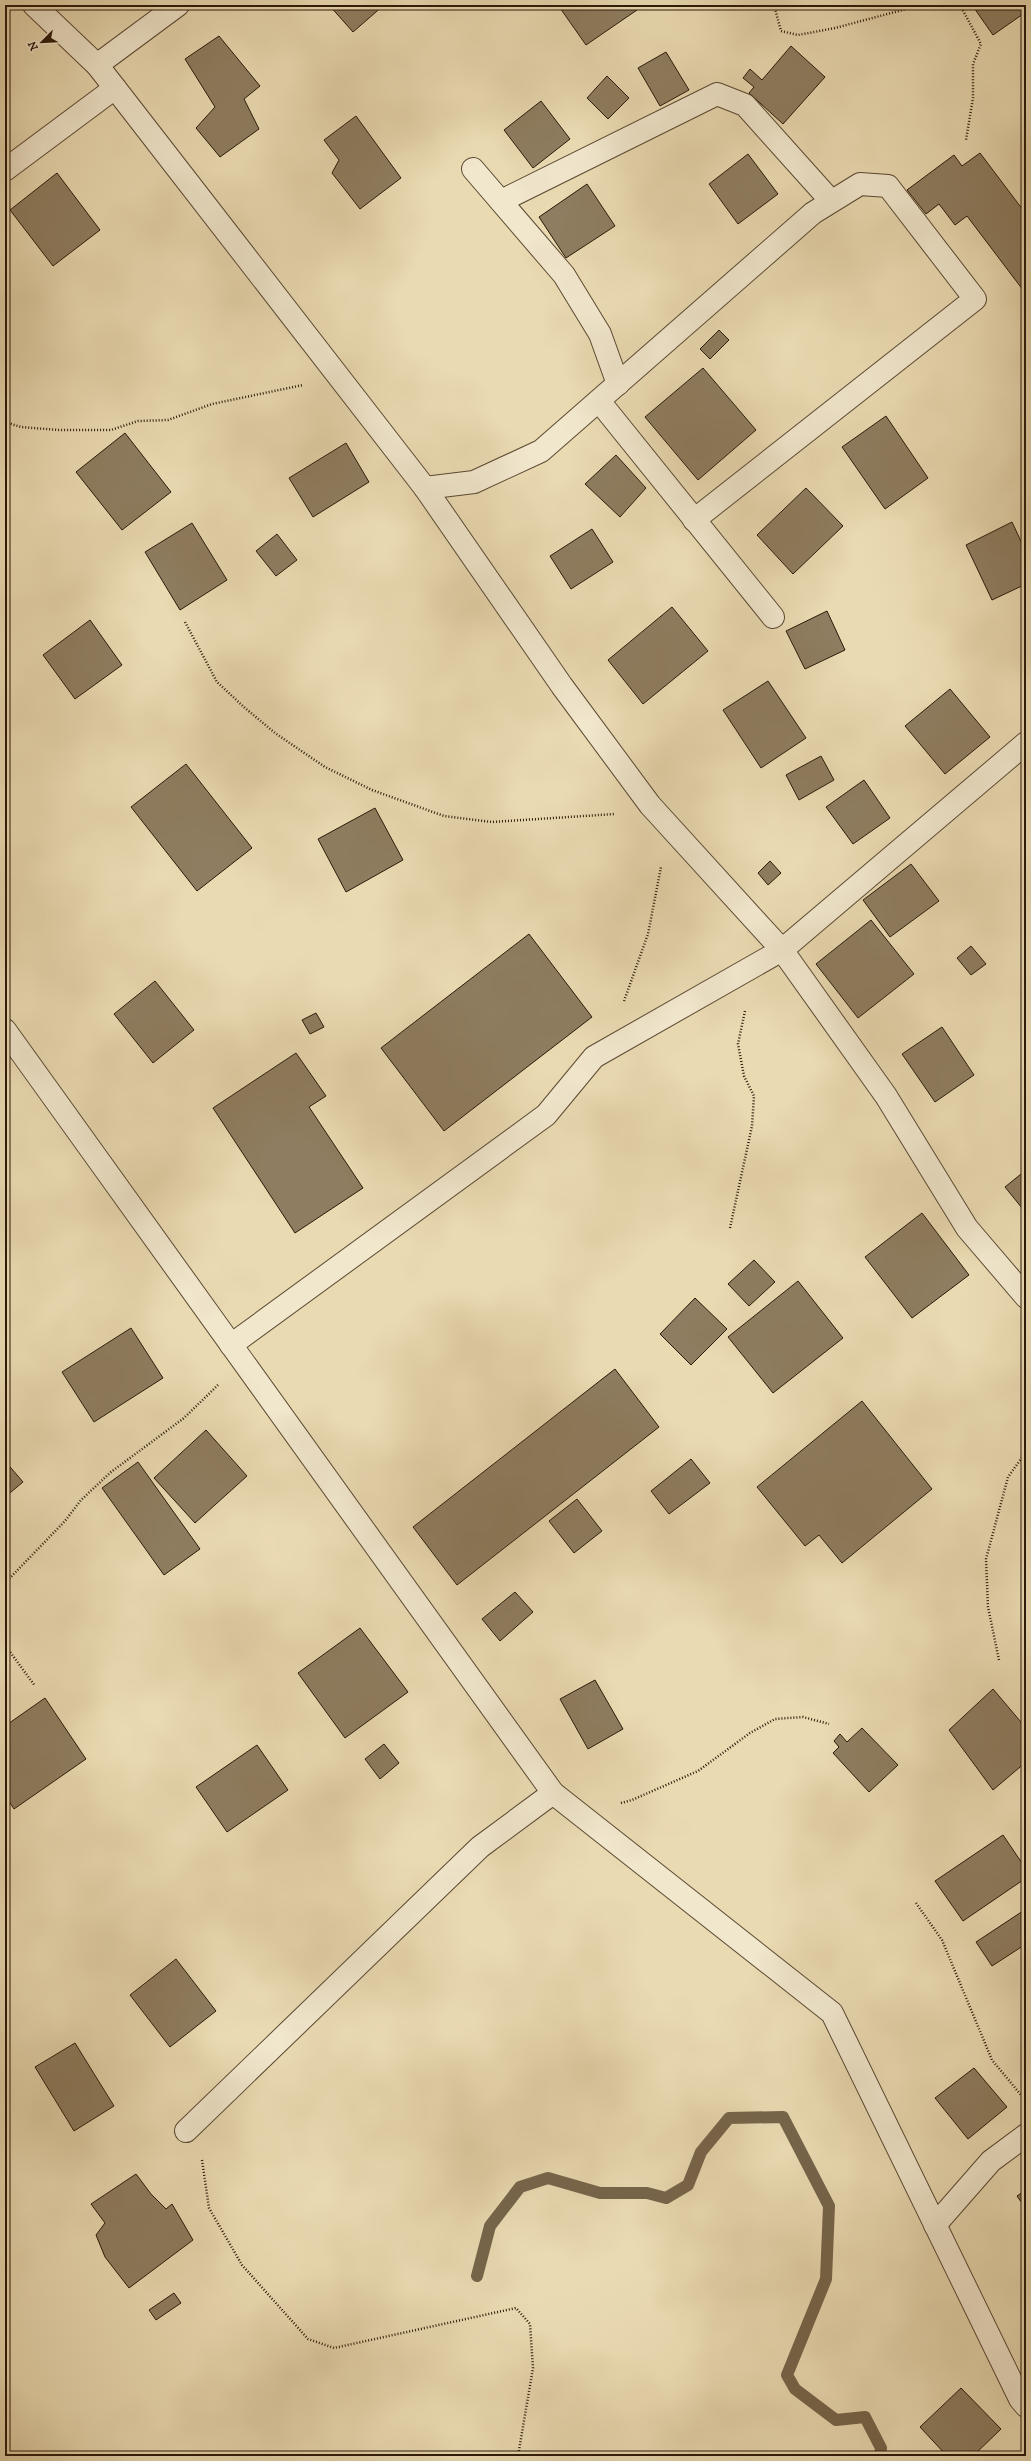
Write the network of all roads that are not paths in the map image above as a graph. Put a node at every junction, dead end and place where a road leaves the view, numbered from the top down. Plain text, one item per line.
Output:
1 (34, 5) edge
2 (178, 5) edge
3 (97, 65) junction
4 (115, 88) junction
5 (473, 169) dead end
6 (5, 170) edge
7 (501, 201) junction
8 (831, 202) junction
9 (618, 384) junction
10 (599, 401) junction
11 (425, 488) junction
12 (694, 520) junction
13 (773, 617) dead end
14 (1026, 743) edge
15 (782, 950) junction
16 (5, 1030) edge
17 (1026, 1297) edge
18 (236, 1352) junction
19 (553, 1794) junction
20 (192, 2126) road end
21 (1026, 2135) edge
22 (935, 2225) junction
23 (1024, 2400) edge

1 - 3 street
2 - 3 street
3 - 4 street
4 - 6 street
4 - 11 street
5 - 7 street
7 - 8 street
7 - 9 street
8 - 9 street
8 - 12 street
9 - 10 street
10 - 11 street
10 - 12 street
11 - 15 street
12 - 13 street
14 - 15 street
15 - 17 street
15 - 18 street
16 - 18 street
18 - 19 street
19 - 20 street
19 - 22 street
21 - 22 street
22 - 23 street

